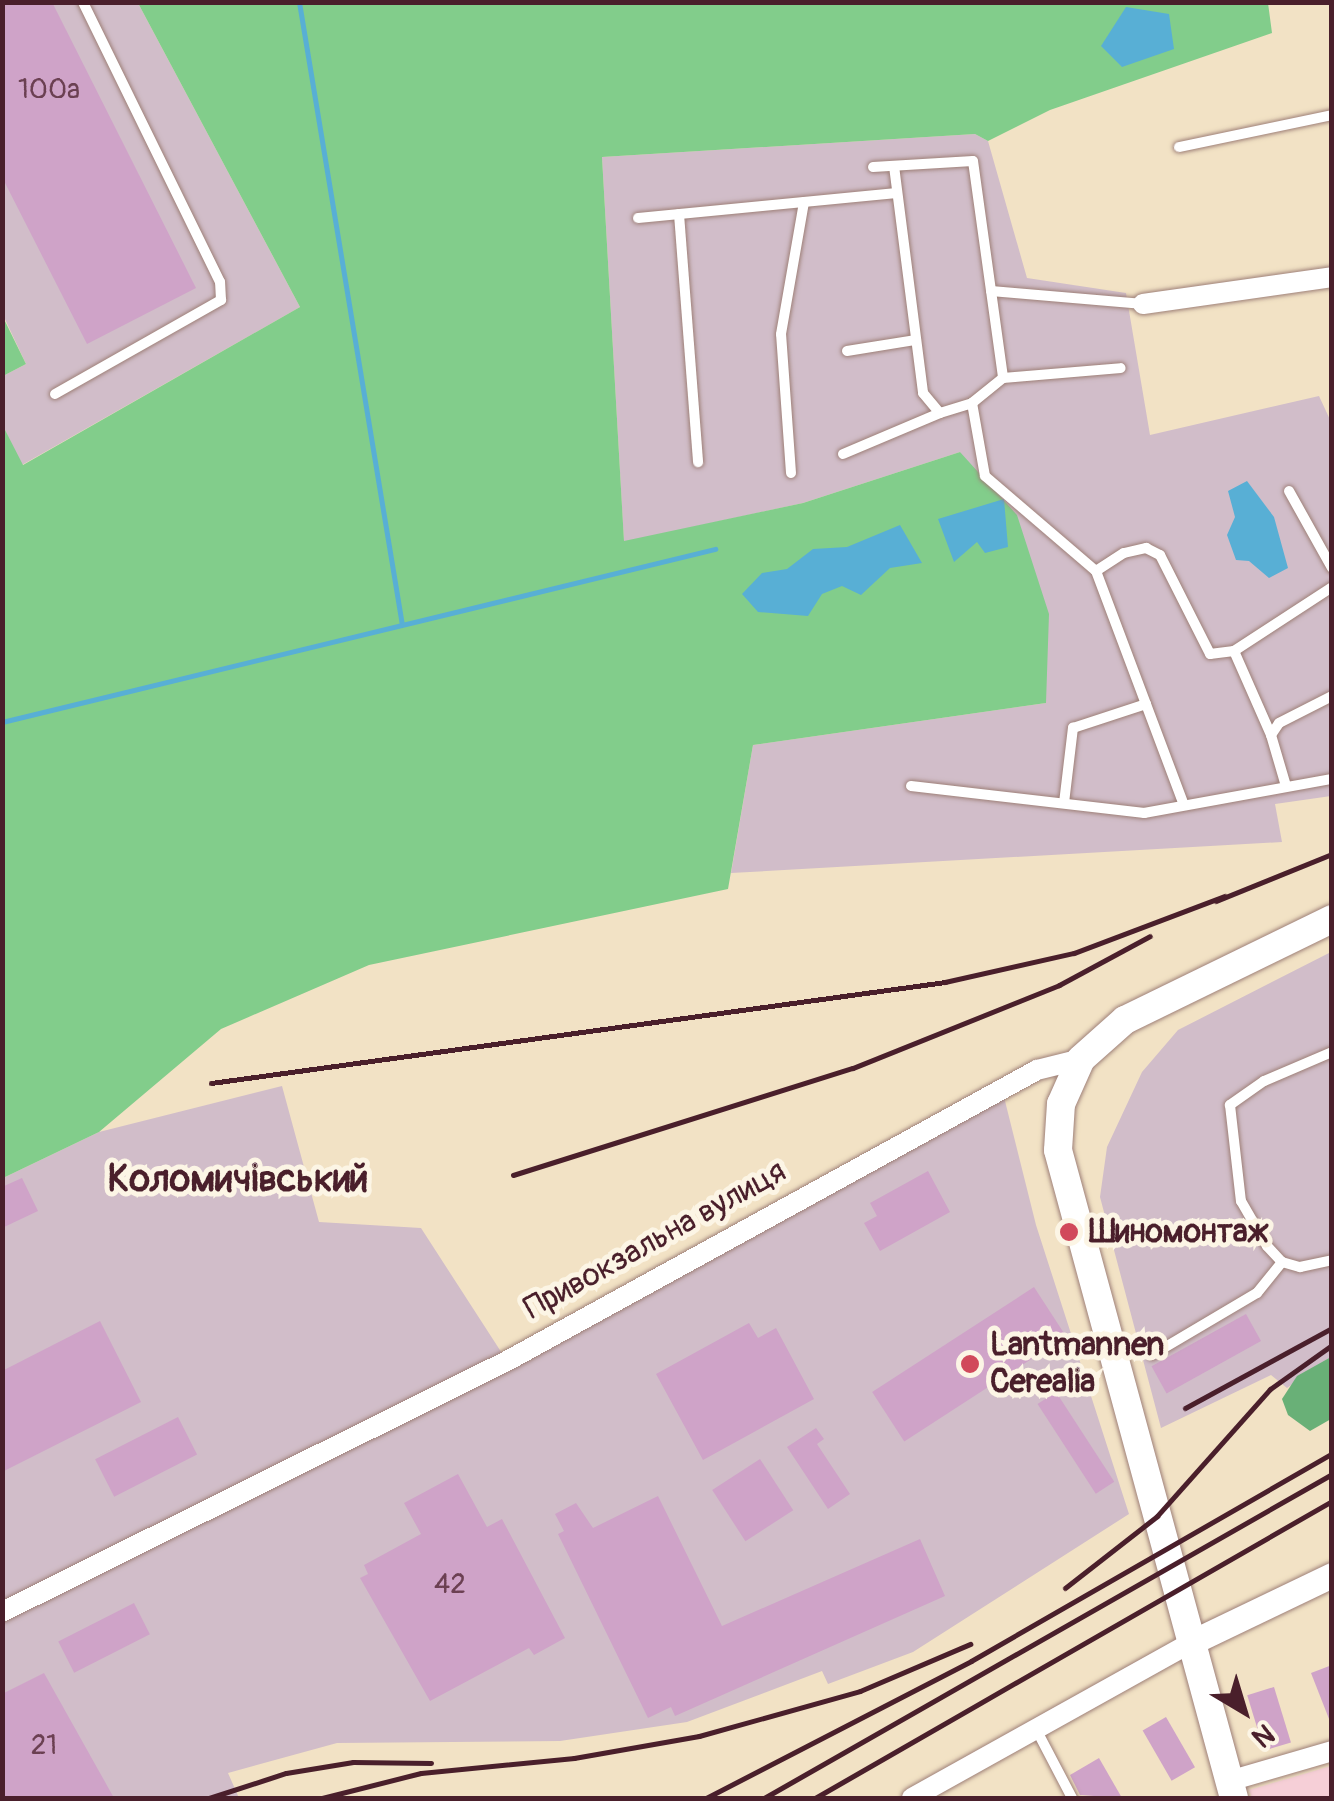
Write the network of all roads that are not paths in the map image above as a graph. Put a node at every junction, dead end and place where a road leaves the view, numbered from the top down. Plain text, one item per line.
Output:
1 (83, 2) edge
2 (1332, 115) edge
3 (1179, 147) dead end
4 (894, 166) junction
5 (873, 167) dead end
6 (897, 193) junction
7 (804, 202) junction
8 (679, 214) junction
9 (638, 218) dead end
10 (1332, 277) edge
11 (991, 291) junction
12 (1142, 304) joint
13 (916, 340) junction
14 (847, 352) dead end
15 (1121, 368) dead end
16 (1003, 378) junction
17 (56, 394) dead end
18 (972, 402) junction
19 (940, 414) junction
20 (843, 454) dead end
21 (698, 462) dead end
22 (790, 473) dead end
23 (1289, 491) dead end
24 (1332, 568) edge
25 (1096, 571) junction
26 (1332, 587) edge
27 (1234, 651) junction
28 (1332, 696) edge
29 (1146, 704) junction
30 (1271, 735) junction
31 (1332, 779) edge
32 (911, 786) dead end
33 (1286, 786) junction
34 (1183, 802) junction
35 (1064, 804) junction
36 (1332, 918) edge
37 (1332, 1052) edge
38 (1081, 1059) junction
39 (1332, 1260) edge
40 (1282, 1262) junction
41 (1152, 1355) dead end
42 (1332, 1575) edge
43 (2, 1612) edge
44 (1190, 1643) junction
45 (1036, 1729) junction
46 (1332, 1751) edge
47 (1232, 1790) edge
48 (912, 1798) edge
49 (1072, 1798) edge

1 - 17 lane
2 - 3 lane
4 - 5 lane
4 - 6 lane
4 - 11 lane
6 - 7 lane
6 - 13 lane
7 - 8 lane
7 - 22 lane
8 - 9 lane
8 - 21 lane
10 - 12 street
11 - 12 lane
11 - 16 lane
13 - 14 lane
13 - 19 lane
15 - 16 lane
16 - 18 lane
18 - 19 lane
18 - 25 lane
19 - 20 lane
23 - 24 lane
25 - 27 lane
25 - 29 lane
26 - 27 lane
27 - 30 lane
28 - 30 lane
29 - 34 lane
29 - 35 lane
30 - 33 lane
31 - 33 lane
32 - 35 lane
33 - 34 lane
34 - 35 lane
36 - 38 main road, Привокзальна вулиця
37 - 40 lane
38 - 43 street, Привокзальна вулиця
38 - 44 main road
39 - 40 lane
40 - 41 lane
42 - 44 street
44 - 45 street
44 - 47 main road
45 - 48 street
45 - 49 lane
46 - 47 street

